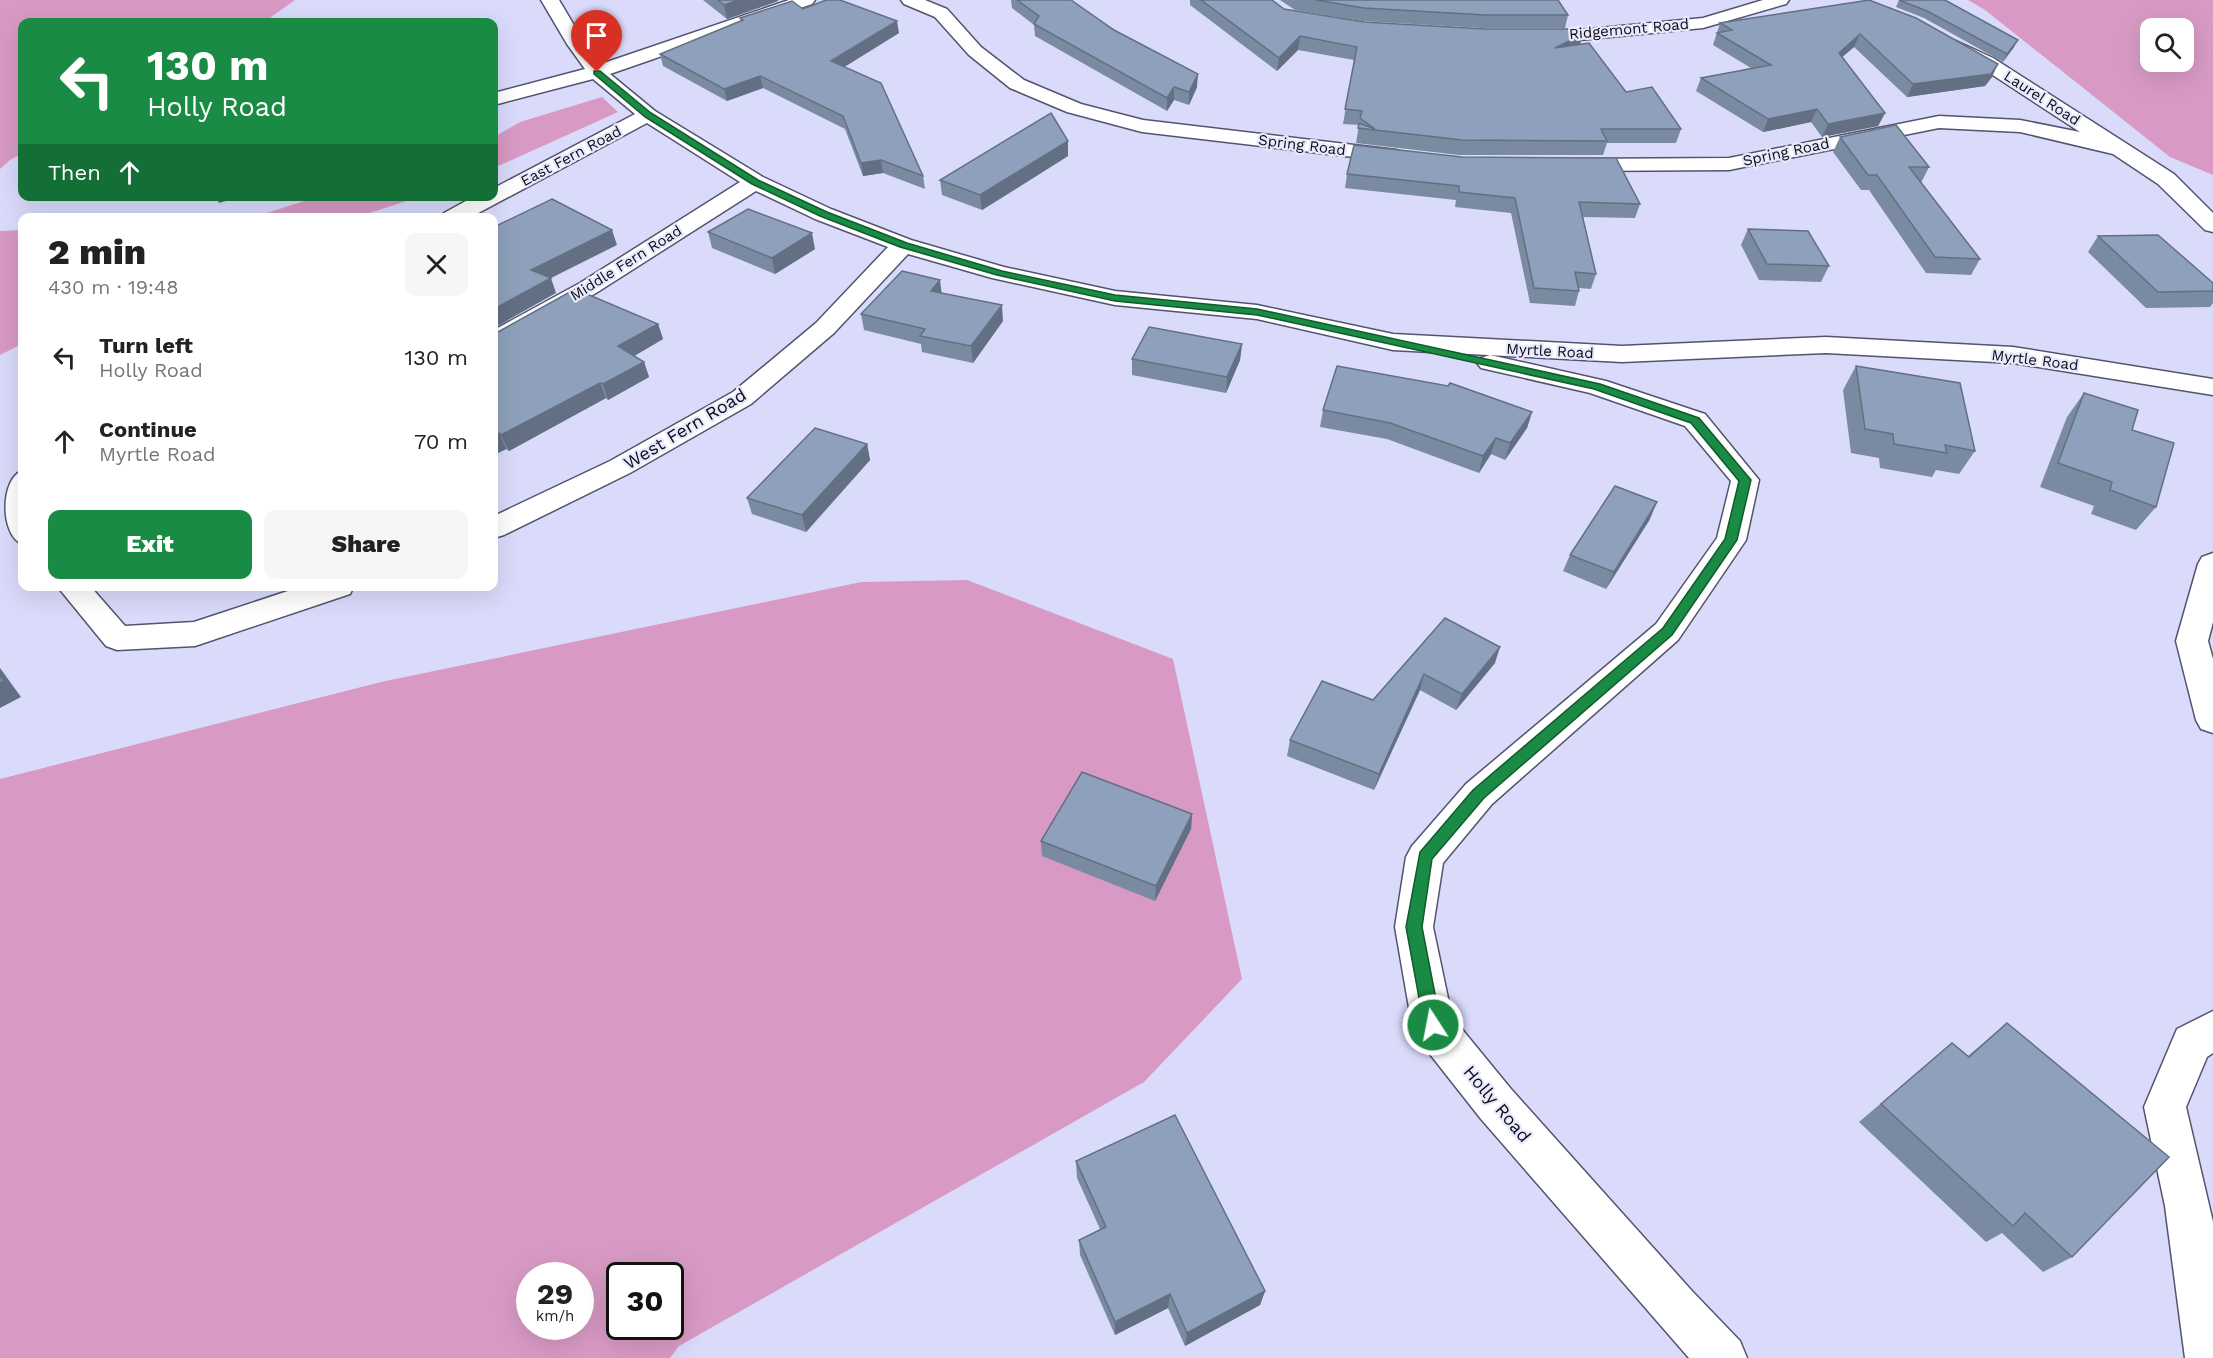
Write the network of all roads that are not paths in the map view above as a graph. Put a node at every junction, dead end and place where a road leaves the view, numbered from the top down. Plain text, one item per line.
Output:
1 (550, 0) edge
2 (806, 0) edge
3 (910, 0) edge
4 (1778, 0) edge
5 (1525, 35) edge
6 (1937, 35) edge
7 (597, 72) junction
8 (2040, 97) junction
9 (498, 98) edge
10 (648, 115) junction
11 (1981, 123) junction
12 (2122, 150) junction
13 (1412, 158) edge
14 (1552, 165) edge
15 (755, 182) junction
16 (498, 193) edge
17 (484, 201) edge
18 (461, 213) edge
19 (2213, 225) edge
20 (903, 245) junction
21 (498, 338) edge
22 (1393, 342) junction
23 (2213, 387) edge
24 (17, 487) edge
25 (498, 526) edge
26 (18, 530) edge
27 (2211, 579) edge
28 (76, 591) edge
29 (324, 591) edge
30 (2213, 720) edge
31 (2213, 1030) edge
32 (1723, 1358) edge
33 (2209, 1358) edge

1 - 7 street, Myrtle Road
2 - 7 street
3 - 13 street, Spring Road
4 - 5 street, Ridgemont Road
6 - 8 street, Laurel Road
7 - 9 street
7 - 10 street, Myrtle Road
8 - 11 street, Spring Road
8 - 12 street, Laurel Road
10 - 15 street, Myrtle Road
10 - 16 street, East Fern Road
11 - 12 street, Spring Road
11 - 14 street, Spring Road
12 - 19 street, Laurel Road
15 - 20 street, Myrtle Road
15 - 21 street, Middle Fern Road
17 - 18 street, East Fern Road
20 - 22 street, Myrtle Road
20 - 25 street, West Fern Road
22 - 23 street, Myrtle Road
22 - 32 street, Holly Road
24 - 26 street
27 - 30 street
28 - 29 street
31 - 33 street

